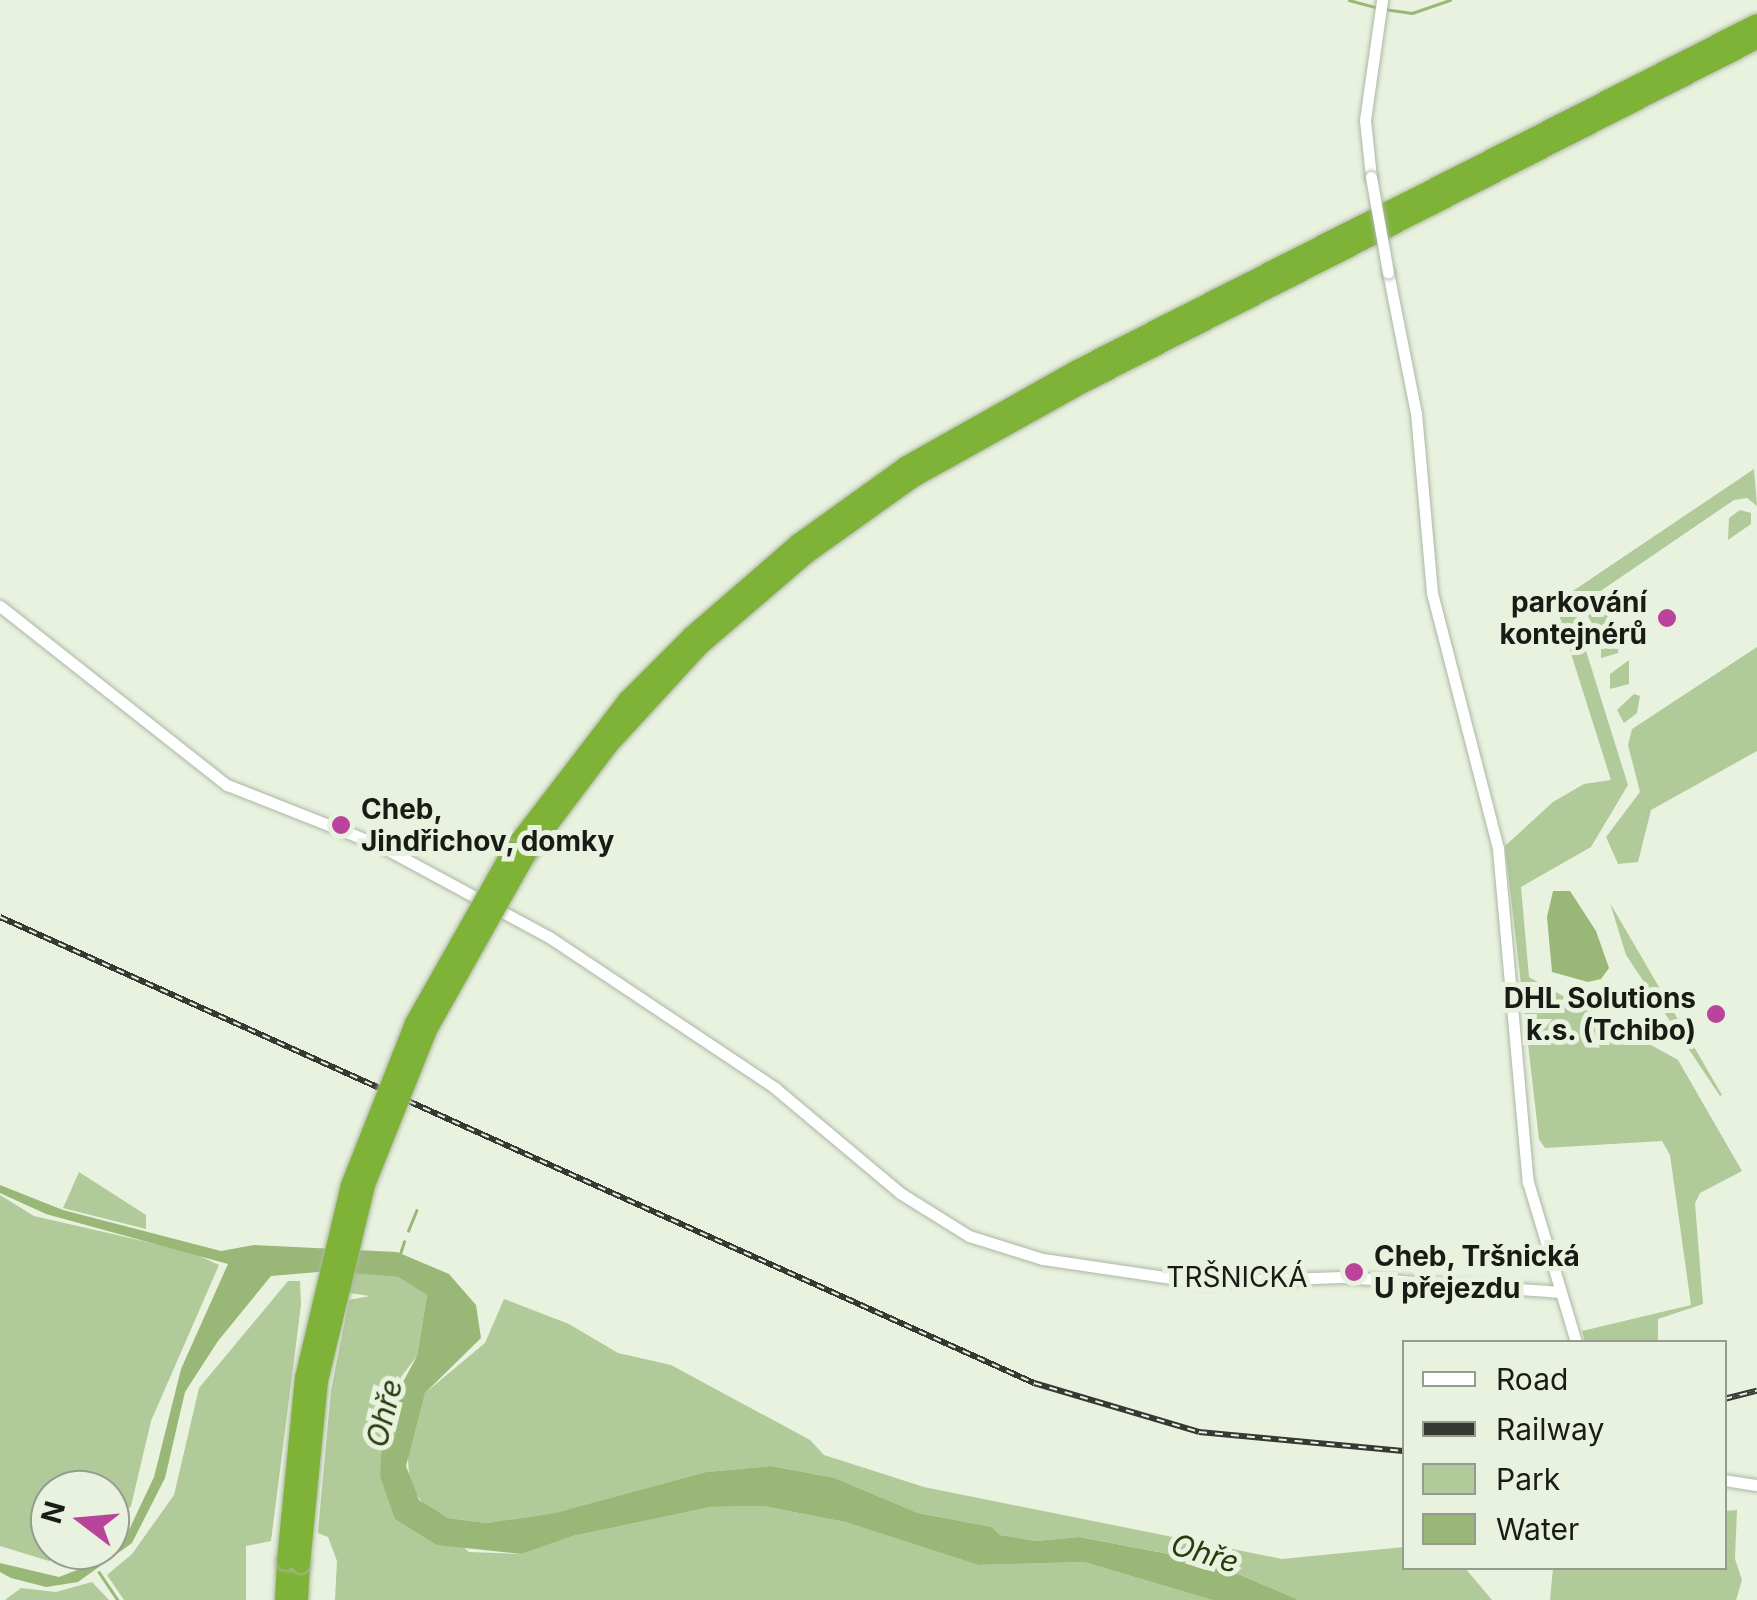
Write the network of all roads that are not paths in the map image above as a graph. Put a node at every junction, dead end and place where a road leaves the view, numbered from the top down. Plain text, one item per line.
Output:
1 (1382, 0) edge
2 (1757, 23) edge
3 (1757, 40) edge
4 (0, 606) edge
5 (519, 852) junction
6 (1560, 1292) junction
7 (1575, 1340) edge
8 (1727, 1480) edge
9 (1757, 1485) edge
10 (293, 1563) junction
11 (284, 1600) edge
12 (300, 1600) edge

1 - 6 street, bridge
2 - 5 highway
3 - 5 highway
4 - 6 street, TRŠNICKÁ
5 - 10 highway, bridge
6 - 7 street
8 - 9 street
10 - 11 highway
10 - 12 highway

